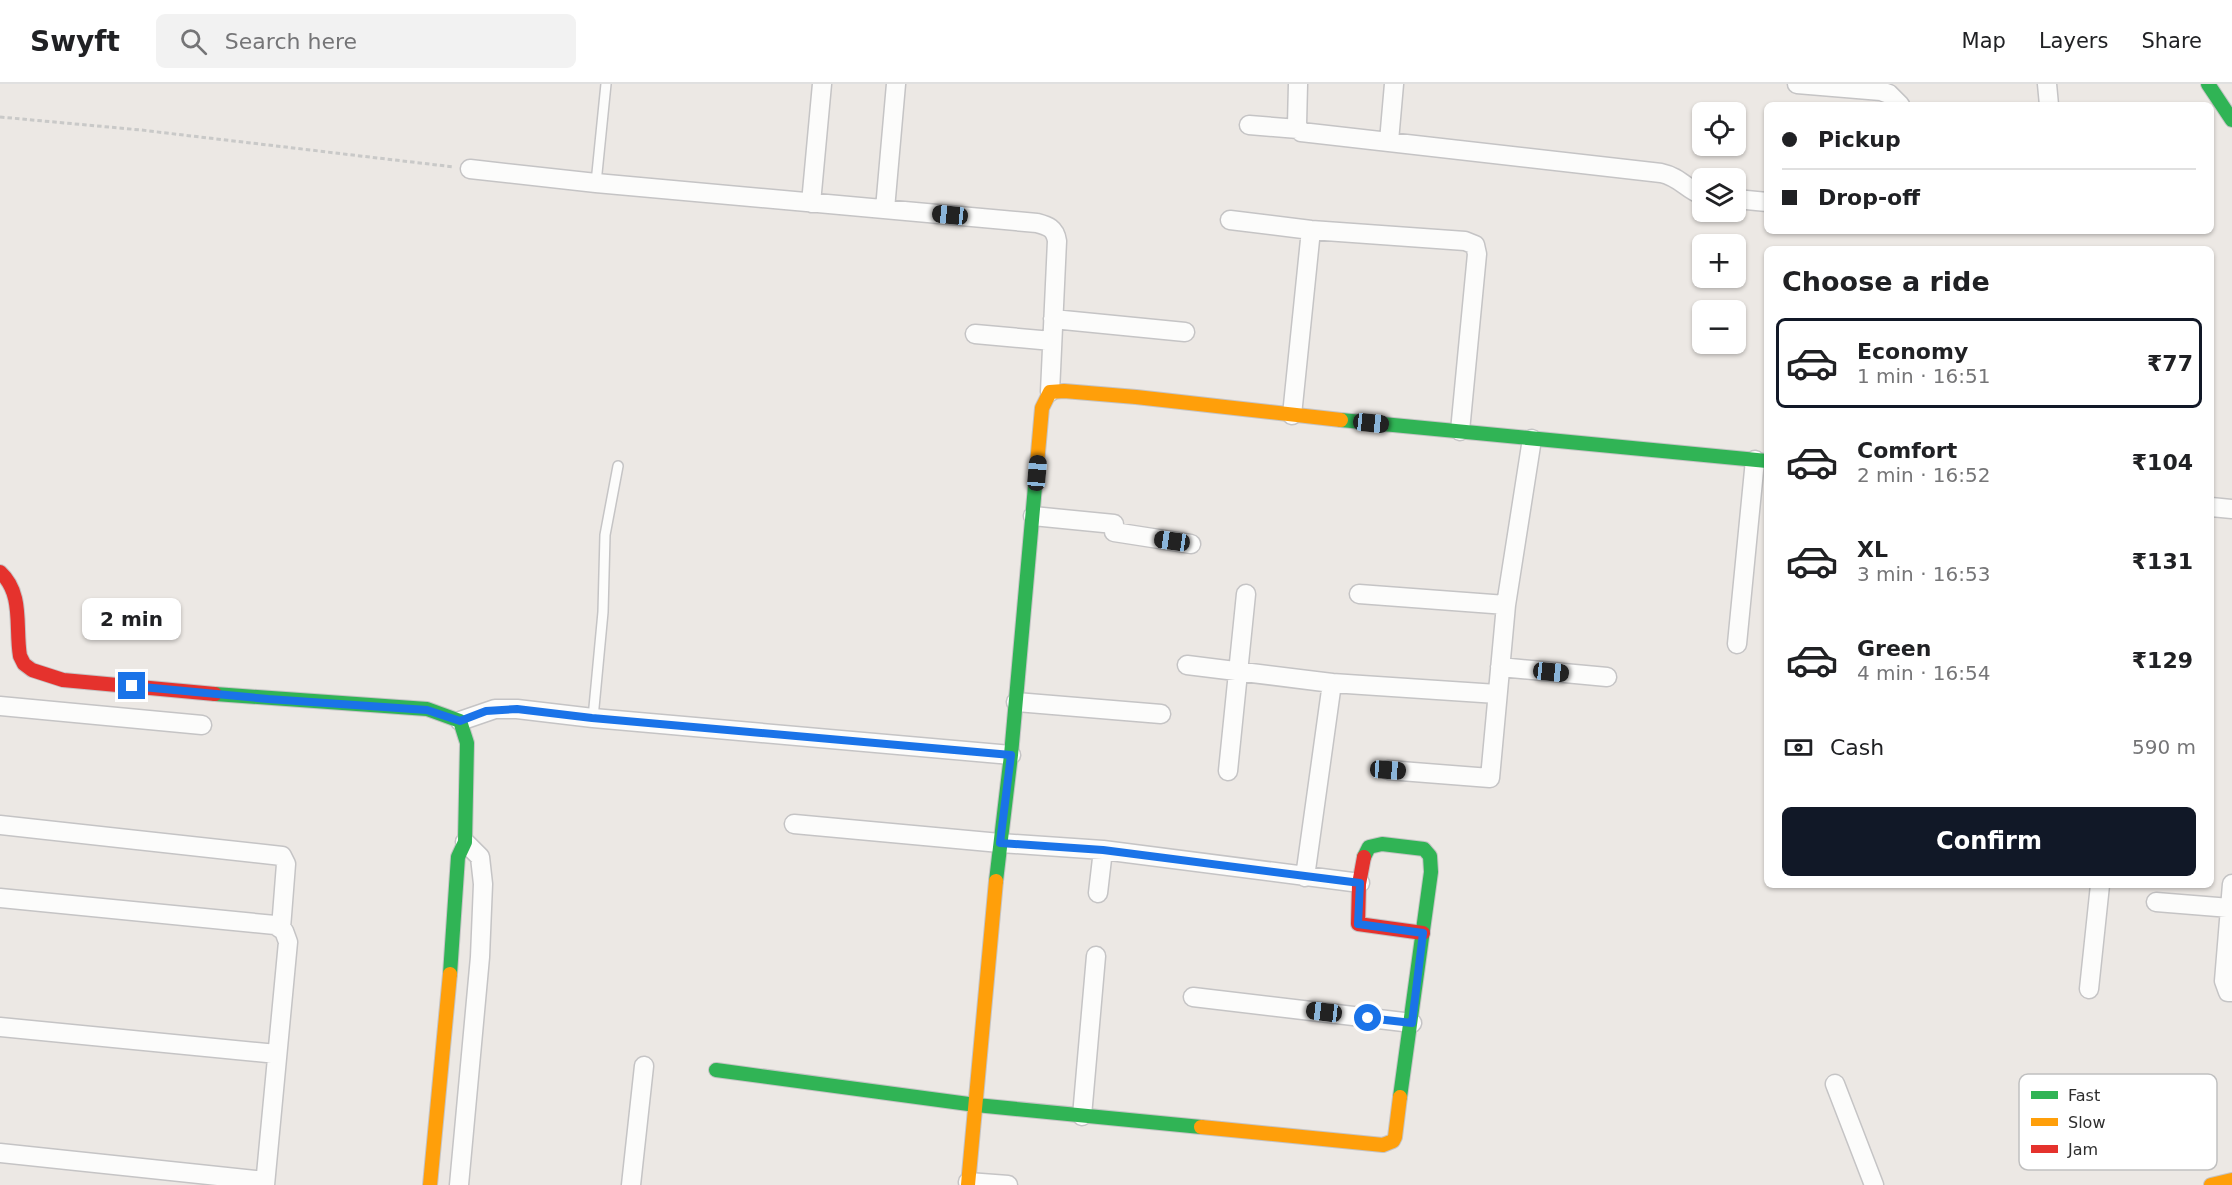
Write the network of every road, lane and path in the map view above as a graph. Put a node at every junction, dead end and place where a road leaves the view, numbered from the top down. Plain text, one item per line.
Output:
1 (606, 84) edge
2 (822, 84) edge
3 (896, 84) edge
4 (1298, 84) edge
5 (1394, 84) edge
6 (1797, 84) edge
7 (2047, 84) edge
8 (2208, 84) edge
9 (1897, 102) edge
10 (2049, 102) edge
11 (0, 117) edge
12 (2232, 120) edge
13 (1249, 125) dead end
14 (1298, 129) junction
15 (1389, 141) junction
16 (470, 169) joint
17 (596, 183) junction
18 (1692, 190) edge
19 (1746, 200) edge
20 (1764, 202) edge
21 (811, 203) junction
22 (885, 209) junction
23 (1230, 220) dead end
24 (1311, 230) junction
25 (1053, 319) junction
26 (1185, 332) dead end
27 (975, 334) dead end
28 (1052, 341) junction
29 (1050, 392) junction
30 (1292, 415) junction
31 (1460, 431) junction
32 (1532, 440) junction
33 (1761, 460) edge
34 (618, 466) dead end
35 (2214, 507) edge
36 (2232, 509) edge
37 (1033, 516) junction
38 (1191, 544) dead end
39 (0, 572) edge
40 (1246, 594) dead end
41 (1359, 594) dead end
42 (1506, 605) junction
43 (1737, 644) dead end
44 (1187, 665) dead end
45 (1500, 667) junction
46 (1238, 671) junction
47 (1606, 677) dead end
48 (1332, 683) junction
49 (1497, 694) junction
50 (1016, 702) junction
51 (0, 706) edge
52 (1161, 714) dead end
53 (592, 718) junction
54 (460, 721) junction
55 (202, 725) dead end
56 (1011, 755) junction
57 (1388, 770) dead end
58 (1228, 771) dead end
59 (794, 824) dead end
60 (0, 825) edge
61 (465, 842) junction
62 (1000, 843) junction
63 (1103, 850) junction
64 (1305, 877) junction
65 (1360, 883) junction
66 (2232, 884) edge
67 (2100, 888) edge
68 (1098, 893) dead end
69 (0, 898) edge
70 (2156, 902) dead end
71 (2230, 908) junction
72 (281, 928) junction
73 (1423, 933) junction
74 (1096, 956) dead end
75 (2089, 988) dead end
76 (2232, 992) edge
77 (1193, 997) dead end
78 (1412, 1023) junction
79 (0, 1027) edge
80 (278, 1054) junction
81 (644, 1066) dead end
82 (716, 1070) dead end
83 (1835, 1084) dead end
84 (976, 1105) junction
85 (1082, 1116) junction
86 (0, 1153) edge
87 (2232, 1180) edge
88 (265, 1183) edge
89 (968, 1183) edge
90 (430, 1185) edge
91 (459, 1185) edge
92 (631, 1185) edge
93 (1008, 1185) edge
94 (1874, 1185) edge
95 (2211, 1185) edge

1 - 17 lane
2 - 21 street
3 - 22 street
4 - 14 street
5 - 15 street
6 - 9 street
7 - 10 street
8 - 12 main road
11 - 16 path
13 - 14 street
14 - 15 street
15 - 18 street
16 - 17 street
17 - 21 street
19 - 20 street
21 - 22 street
22 - 25 street
23 - 24 street
24 - 30 street
24 - 31 street
25 - 26 street
25 - 28 street
27 - 28 street
28 - 29 street
29 - 30 main road
29 - 37 main road
30 - 31 main road
31 - 32 main road
32 - 33 main road
32 - 42 street
33 - 43 street
34 - 53 lane
35 - 36 street
37 - 38 street
37 - 50 main road
39 - 54 main road
40 - 46 street
41 - 42 street
42 - 45 street
44 - 46 street
45 - 47 street
45 - 49 street
46 - 48 street
46 - 58 street
48 - 49 street
48 - 64 street
49 - 57 street
50 - 52 street
50 - 56 main road
51 - 55 street
53 - 54 street
53 - 56 street
54 - 61 main road
56 - 62 main road
59 - 62 street
60 - 72 street
61 - 90 main road
61 - 91 street
62 - 63 street
62 - 84 main road
63 - 64 street
63 - 68 street
64 - 65 street
65 - 73 main road
65 - 73 main road
66 - 71 street
67 - 75 street
69 - 72 street
70 - 71 street
71 - 76 street
72 - 80 street
73 - 78 main road
74 - 85 street
77 - 78 street
78 - 85 main road
79 - 80 street
80 - 88 street
81 - 92 street
82 - 84 main road
83 - 94 street
84 - 85 main road
84 - 89 main road
86 - 88 street
87 - 95 main road
89 - 93 street

